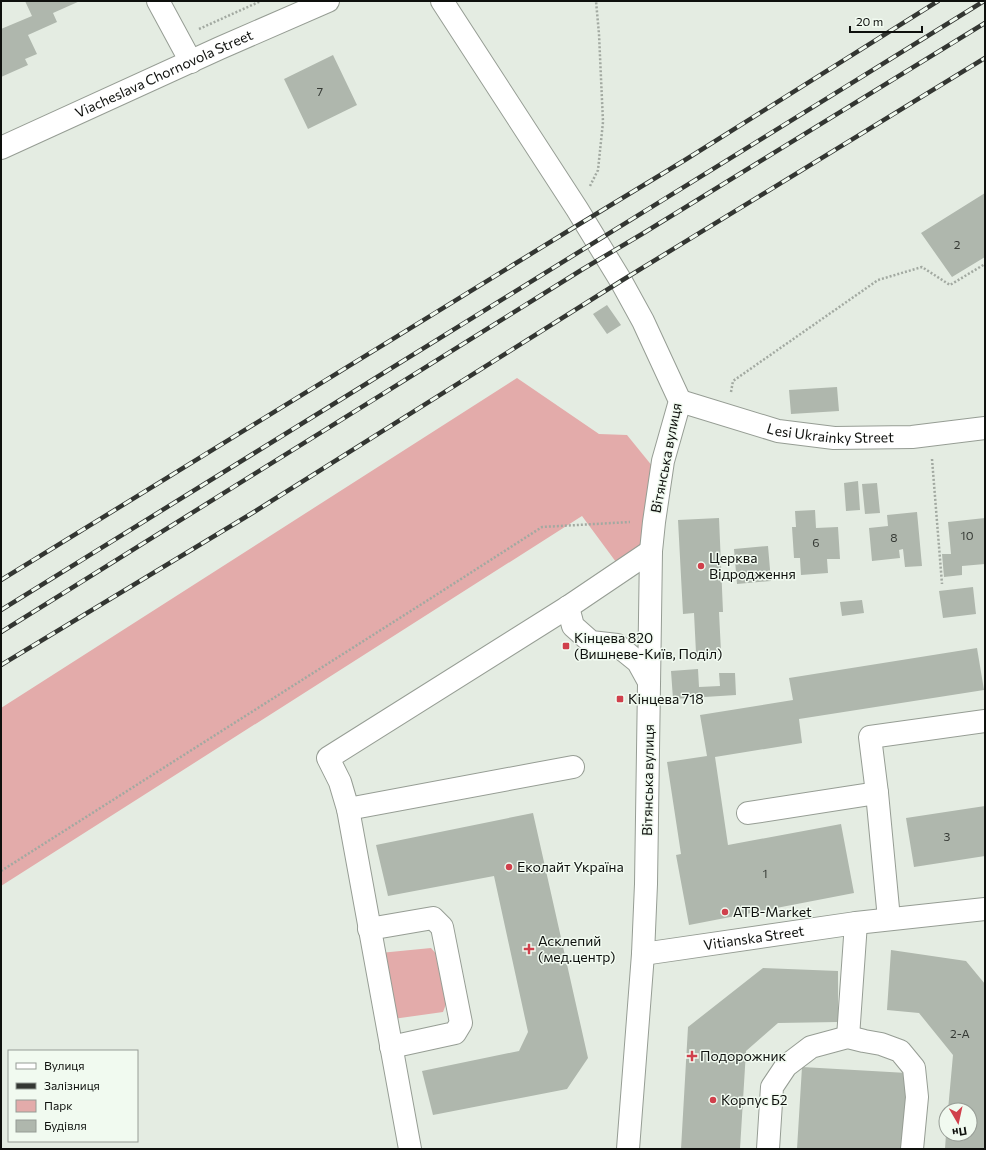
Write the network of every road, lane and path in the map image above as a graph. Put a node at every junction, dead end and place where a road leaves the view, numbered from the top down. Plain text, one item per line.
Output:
1 (158, 1) edge
2 (261, 1) edge
3 (328, 1) edge
4 (442, 1) edge
5 (596, 1) edge
6 (178, 38) junction
7 (191, 62) junction
8 (1, 148) edge
9 (573, 204) junction
10 (985, 264) edge
11 (680, 401) junction
12 (728, 415) junction
13 (985, 428) edge
14 (931, 452) dead end
15 (654, 522) junction
16 (651, 551) junction
17 (942, 584) dead end
18 (568, 607) junction
19 (649, 682) junction
20 (985, 721) edge
21 (574, 767) dead end
22 (877, 793) junction
23 (348, 809) junction
24 (748, 813) dead end
25 (1, 871) edge
26 (985, 909) edge
27 (889, 919) junction
28 (856, 923) junction
29 (369, 929) junction
30 (643, 954) junction
31 (848, 1037) junction
32 (391, 1047) junction
33 (410, 1149) edge
34 (628, 1149) edge
35 (768, 1149) edge
36 (912, 1149) edge

1 - 6 street
2 - 6 path
3 - 7 street, Viacheslava Chornovola Street
4 - 9 street, Вітянська вулиця
5 - 9 path
6 - 7 street
7 - 8 street, Viacheslava Chornovola Street
9 - 11 street, Вітянська вулиця
10 - 12 path
11 - 12 street, Lesi Ukrainky Street
11 - 15 street, Вітянська вулиця
12 - 13 street, Lesi Ukrainky Street
14 - 17 path
15 - 16 street, Вітянська вулиця
15 - 25 path
16 - 18 street
16 - 19 street, Вітянська вулиця
18 - 19 street
18 - 23 street
19 - 30 street, Вітянська вулиця
20 - 22 street
21 - 23 street
22 - 24 street
22 - 27 street
23 - 29 street
26 - 27 street, Vitianska Street
27 - 28 street, Vitianska Street
28 - 30 street, Vitianska Street
28 - 31 street
29 - 32 street
29 - 32 street
30 - 34 street, Вітянська вулиця
31 - 35 street
31 - 36 street
32 - 33 street

